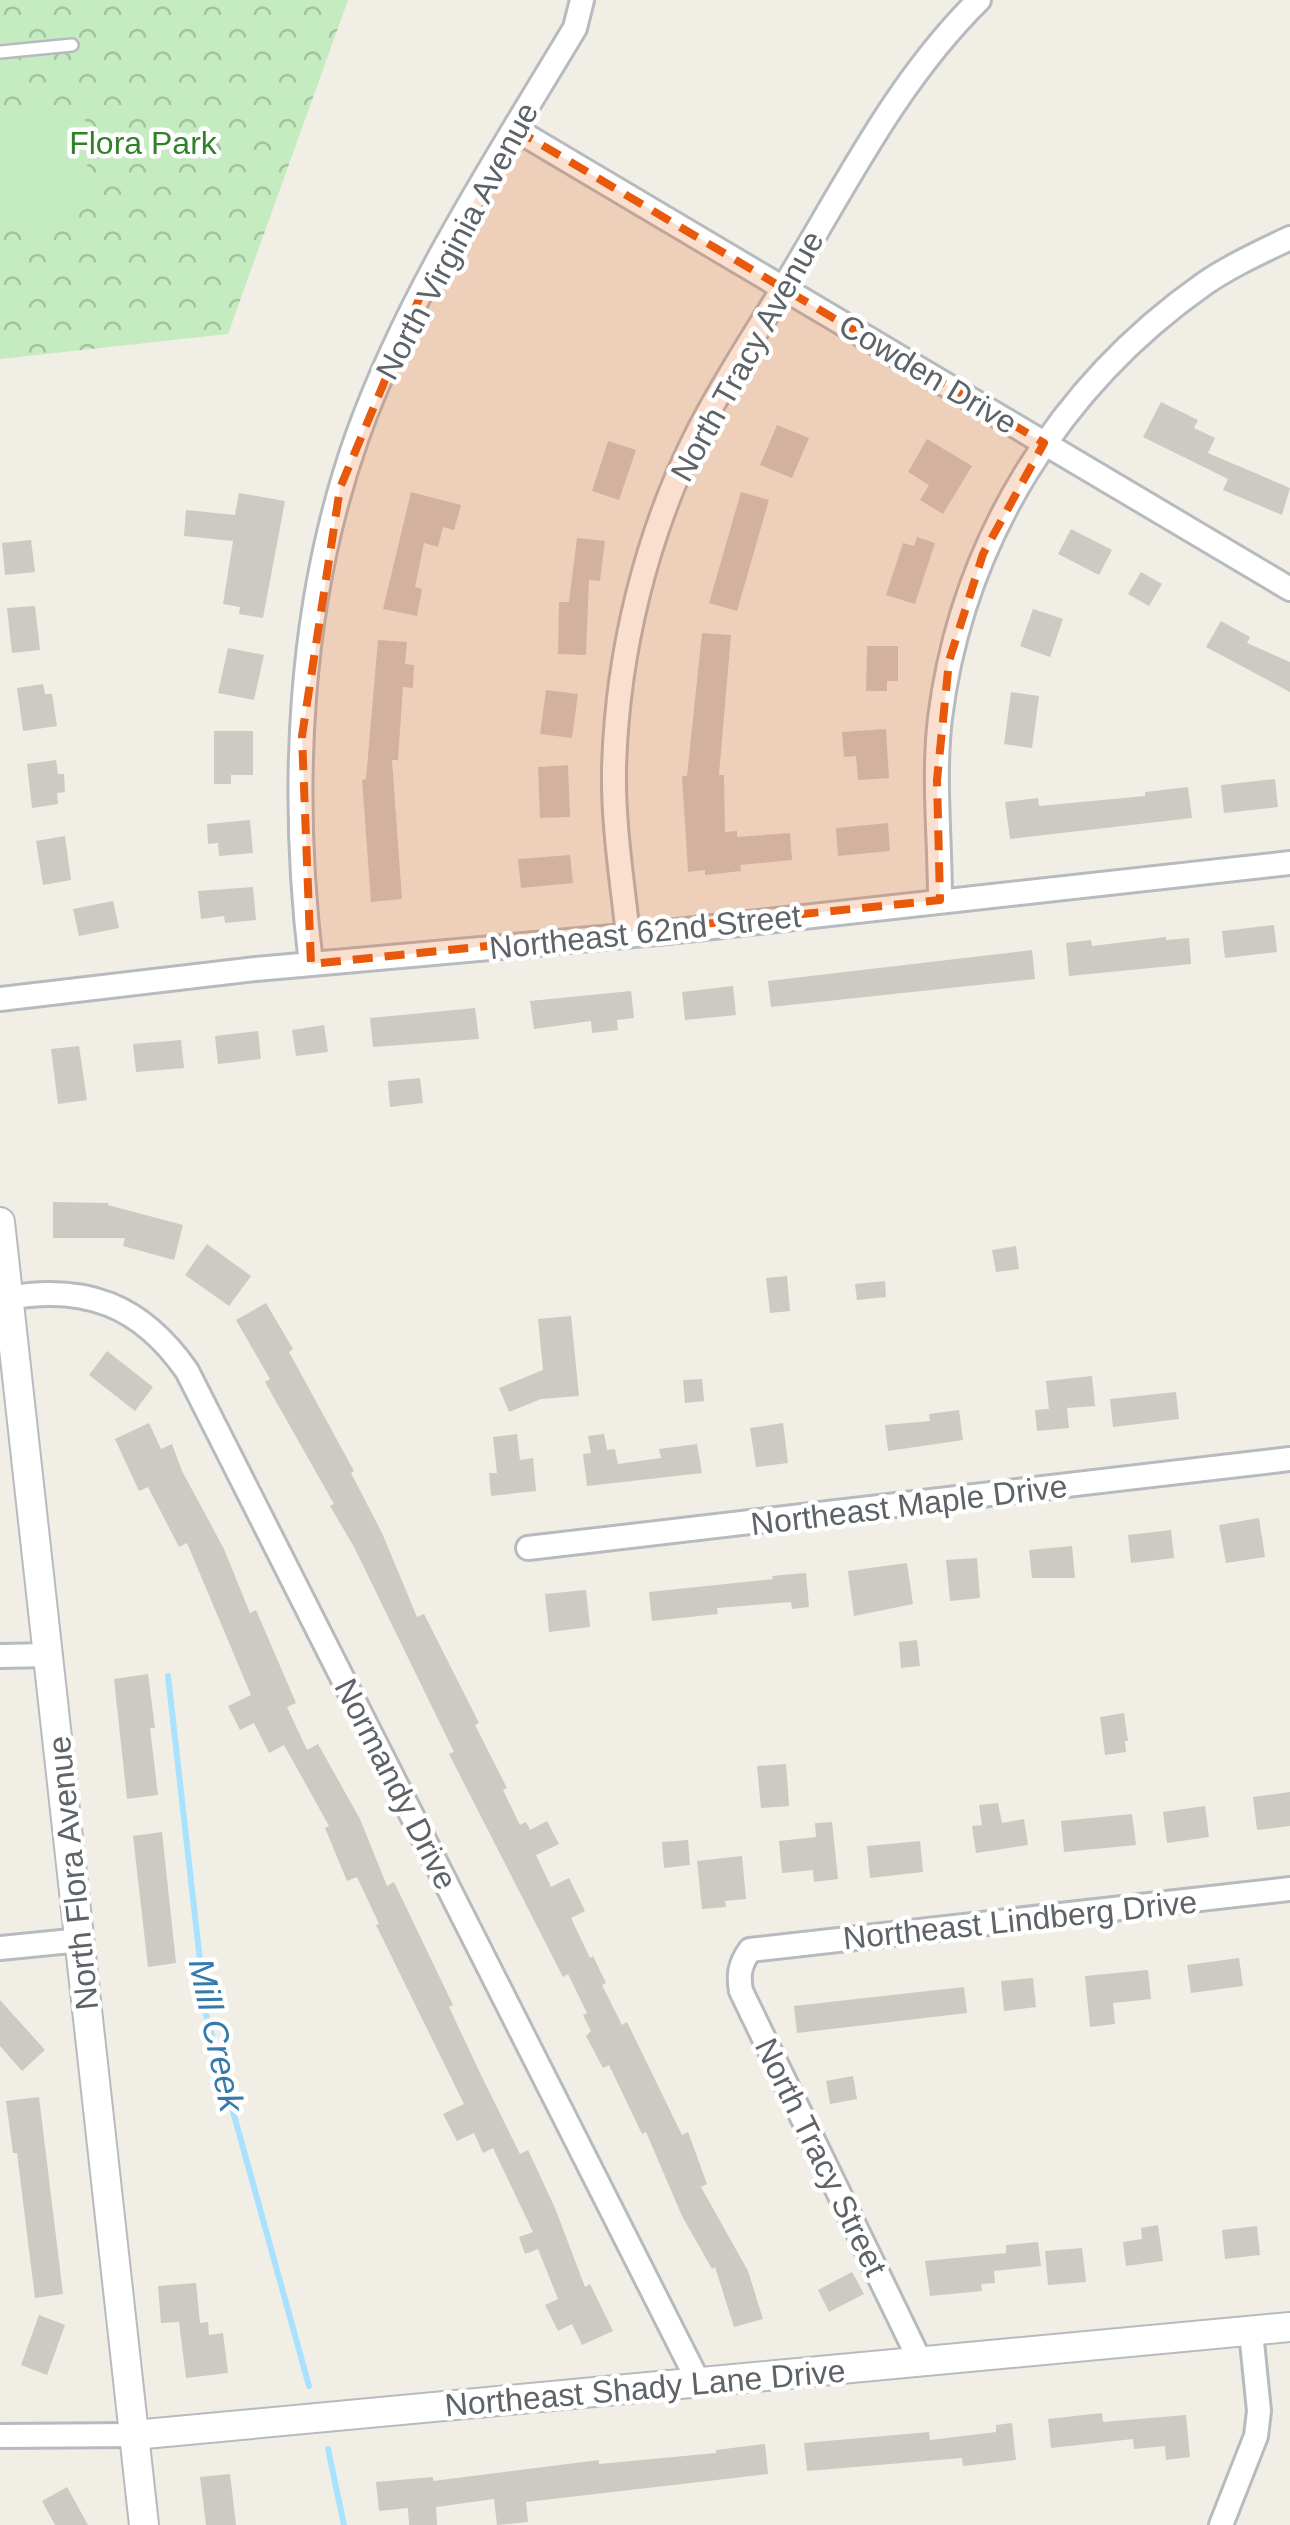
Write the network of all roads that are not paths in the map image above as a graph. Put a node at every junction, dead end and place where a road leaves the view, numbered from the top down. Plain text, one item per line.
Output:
1 (582, 0) edge
2 (979, 0) edge
3 (72, 45) dead end
4 (0, 52) edge
5 (515, 129) junction
6 (1290, 238) edge
7 (784, 289) junction
8 (1044, 443) junction
9 (1290, 589) edge
10 (1290, 863) edge
11 (940, 900) junction
12 (628, 935) junction
13 (310, 964) junction
14 (0, 999) edge
15 (0, 1222) edge
16 (8, 1298) junction
17 (1290, 1458) edge
18 (528, 1548) dead end
19 (50, 1655) junction
20 (0, 1656) edge
21 (1290, 1889) edge
22 (81, 1940) junction
23 (0, 1948) edge
24 (750, 1950) joint
25 (1290, 2327) edge
26 (1251, 2332) junction
27 (921, 2363) junction
28 (700, 2384) junction
29 (134, 2435) junction
30 (0, 2436) edge
31 (144, 2525) edge
32 (1221, 2525) edge

1 - 5 street, North Virginia Avenue
2 - 7 street, North Tracy Avenue
3 - 4 lane
5 - 7 street, Cowden Drive
5 - 13 street, North Virginia Avenue
6 - 8 street
7 - 8 street, Cowden Drive
7 - 12 street, North Tracy Avenue
8 - 9 street, Cowden Drive
8 - 11 street
10 - 11 street, Northeast 62nd Street
11 - 12 street, Northeast 62nd Street
12 - 13 street, Northeast 62nd Street
13 - 14 street, Northeast 62nd Street
15 - 16 street, North Flora Avenue
16 - 19 street, North Flora Avenue
16 - 28 street, Normandy Drive
17 - 18 street, Northeast Maple Drive
19 - 20 street
19 - 22 street, North Flora Avenue
21 - 24 street, Northeast Lindberg Drive
22 - 23 street
22 - 29 street, North Flora Avenue
24 - 27 street, North Tracy Street
25 - 26 street, Northeast Shady Lane Drive
26 - 27 street, Northeast Shady Lane Drive
26 - 32 street
27 - 28 street, Northeast Shady Lane Drive
28 - 29 street, Northeast Shady Lane Drive
29 - 30 street, Northeast Shady Lane Drive
29 - 31 street, North Flora Avenue

